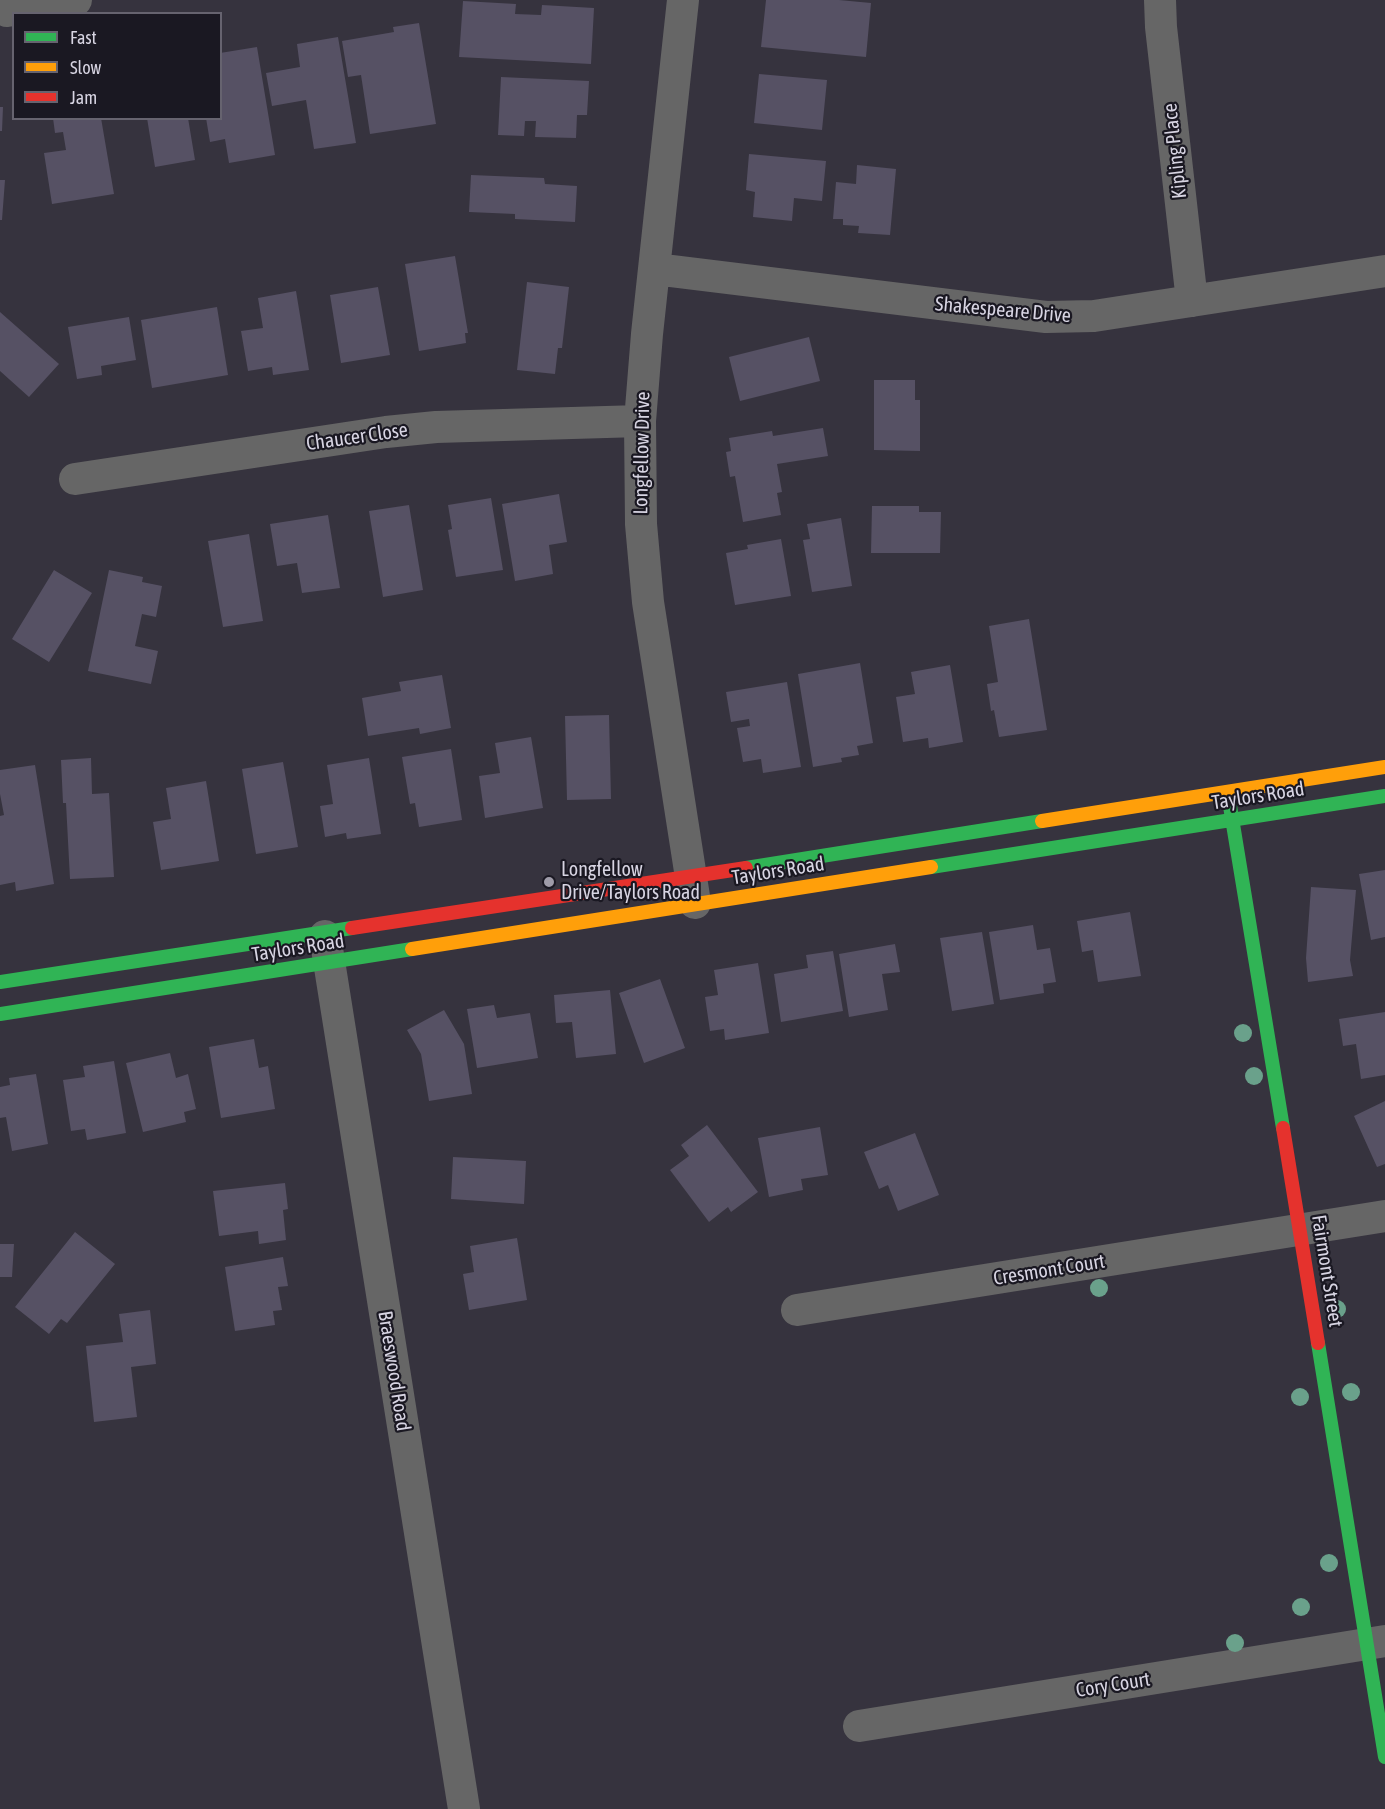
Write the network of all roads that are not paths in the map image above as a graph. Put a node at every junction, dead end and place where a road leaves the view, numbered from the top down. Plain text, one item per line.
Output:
1 (76, 0) edge
2 (683, 0) edge
3 (1160, 0) edge
4 (7, 10) dead end
5 (655, 269) junction
6 (1385, 271) edge
7 (1192, 301) junction
8 (640, 421) junction
9 (75, 479) dead end
10 (1385, 767) edge
11 (1228, 792) junction
12 (1385, 796) edge
13 (1233, 820) junction
14 (693, 891) junction
15 (327, 949) junction
16 (0, 982) edge
17 (0, 1014) edge
18 (1385, 1216) edge
19 (1301, 1230) junction
20 (797, 1310) dead end
21 (1376, 1643) edge
22 (859, 1726) dead end
23 (1385, 1757) edge
24 (464, 1809) edge

1 - 4 street
2 - 5 street, Longfellow Drive
3 - 7 street, Kipling Place
5 - 7 street, Shakespeare Drive
5 - 8 street, Longfellow Drive
6 - 7 street, Shakespeare Drive
8 - 9 street, Chaucer Close
8 - 14 street, Longfellow Drive
10 - 11 main road, Taylors Road
11 - 13 main road, Fairmont Street
11 - 14 main road, Taylors Road
12 - 13 main road, Taylors Road
13 - 14 main road, Taylors Road
13 - 19 main road, Fairmont Street
14 - 15 main road, Taylors Road
14 - 15 main road, Taylors Road
15 - 16 main road, Taylors Road
15 - 17 main road, Taylors Road
15 - 24 street, Braeswood Road
18 - 19 street, Cresmont Court
19 - 20 street, Cresmont Court
19 - 21 main road, Fairmont Street
21 - 22 street, Cory Court
21 - 23 main road, Fairmont Street

